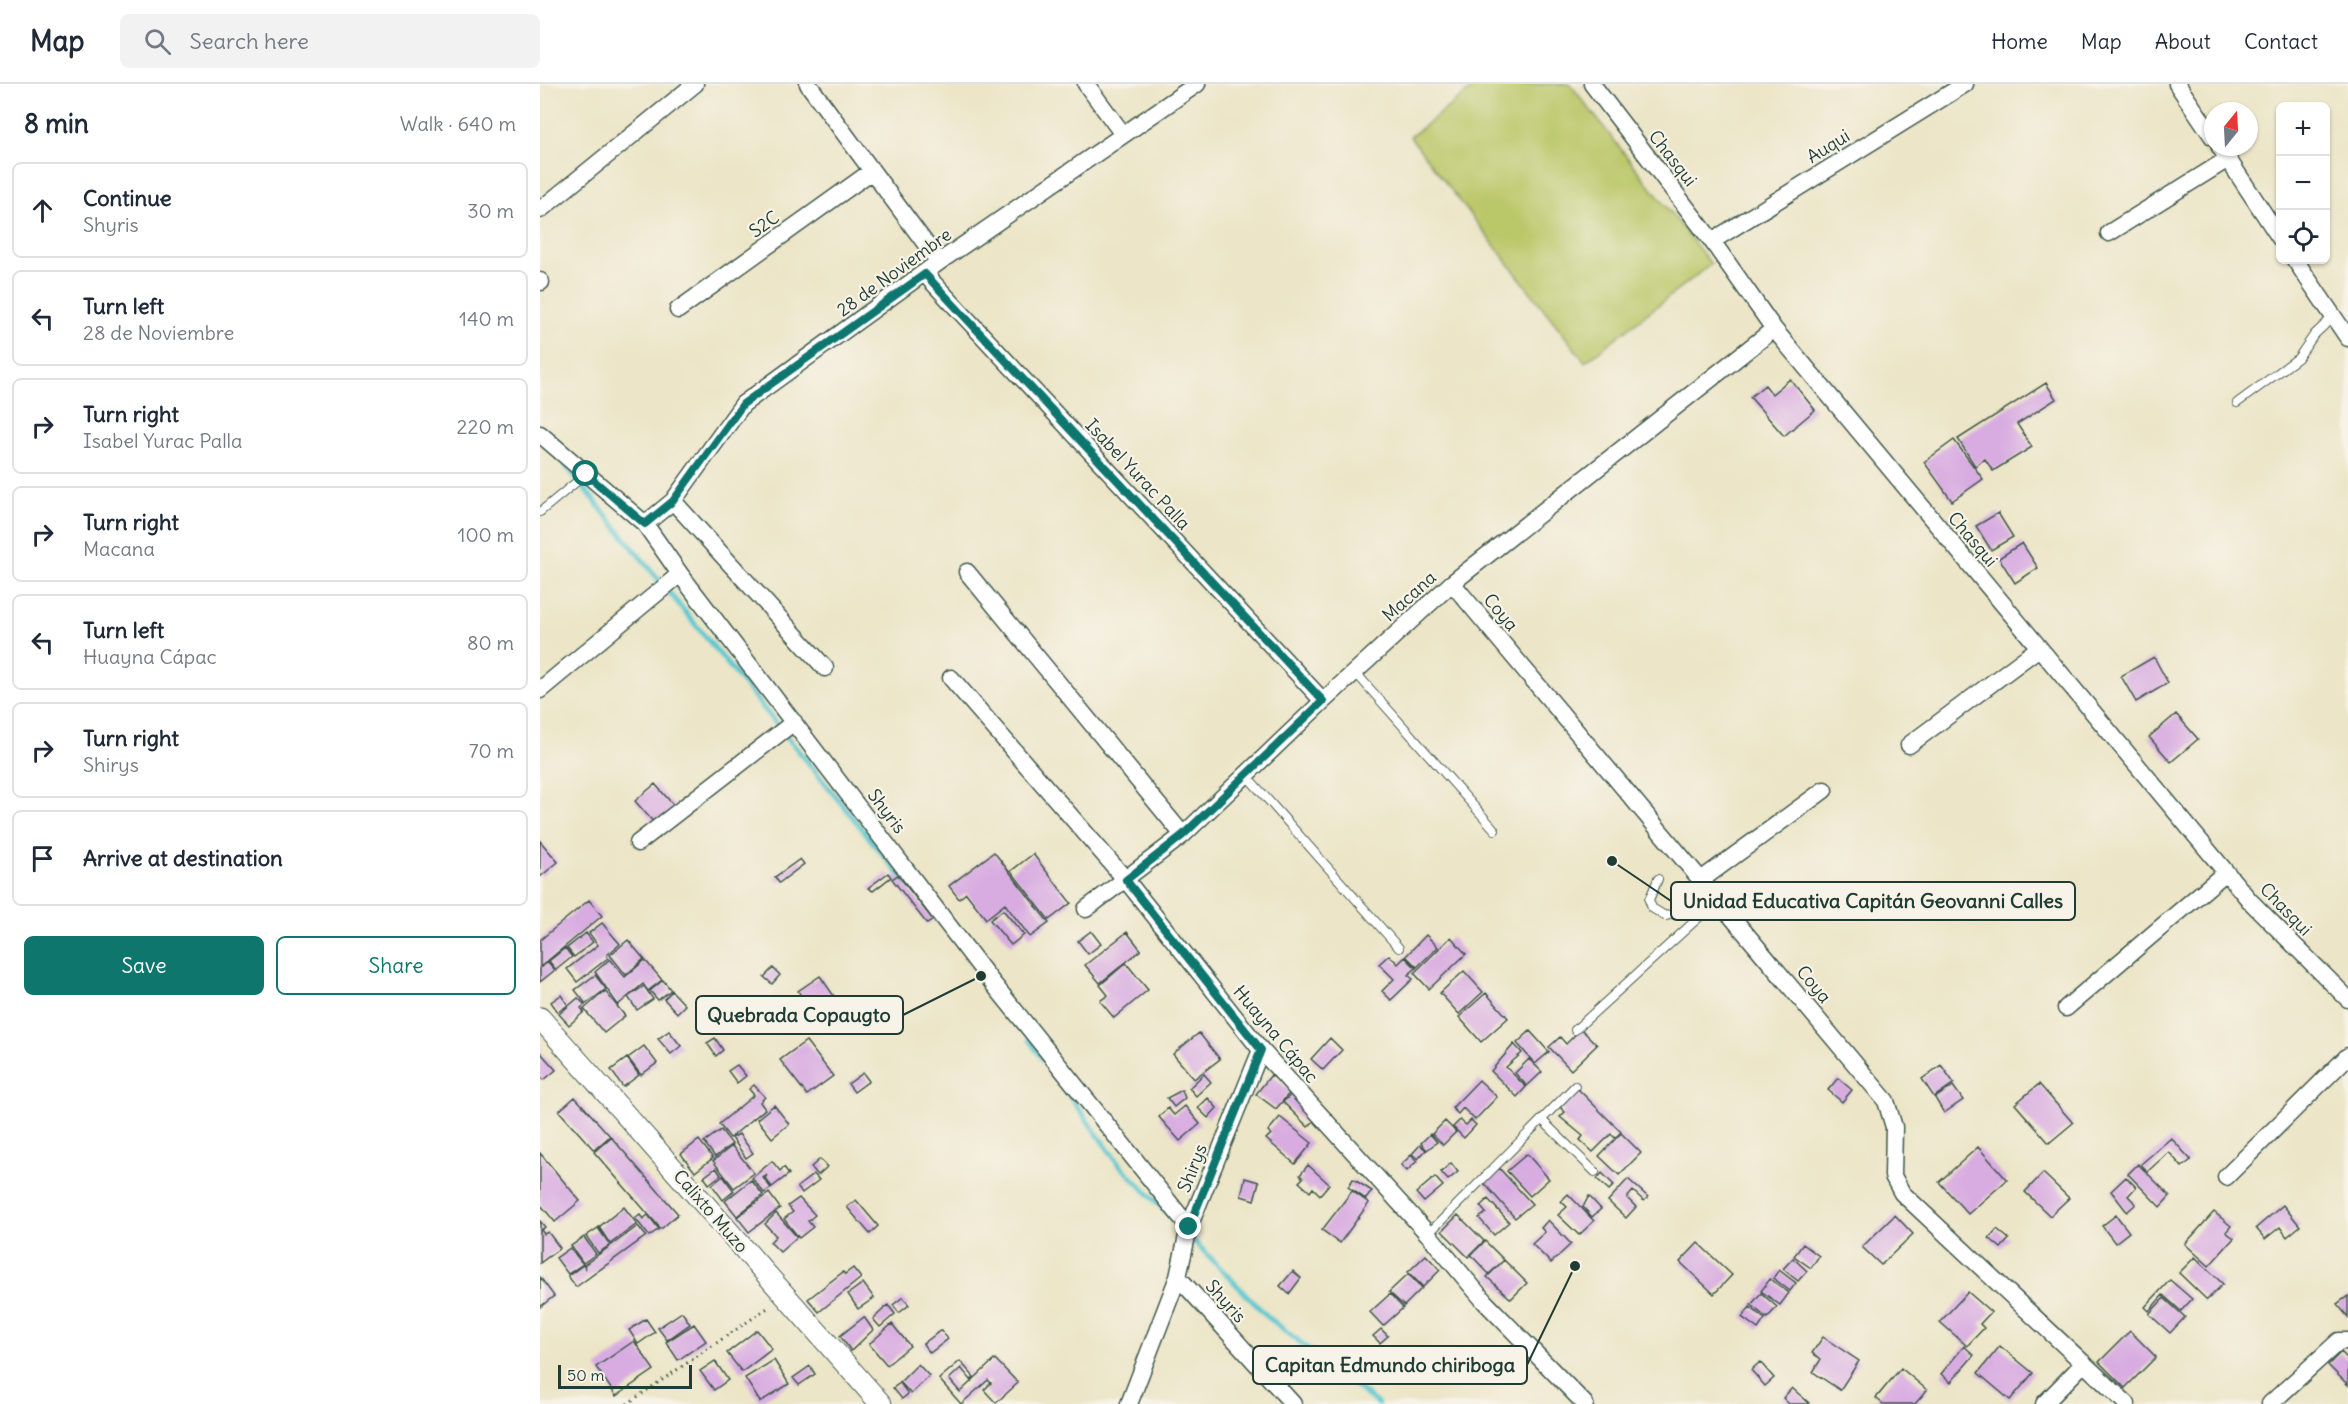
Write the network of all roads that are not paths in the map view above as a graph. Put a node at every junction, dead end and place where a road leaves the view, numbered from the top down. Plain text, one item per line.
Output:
1 (694, 84) edge
2 (808, 84) edge
3 (1086, 84) edge
4 (1197, 84) edge
5 (1592, 84) edge
6 (1965, 84) edge
7 (2177, 84) edge
8 (2204, 124) edge
9 (1122, 133) junction
10 (2220, 156) edge
11 (2226, 156) edge
12 (872, 171) junction
13 (540, 210) edge
14 (2276, 232) edge
15 (2109, 233) dead end
16 (1712, 241) junction
17 (939, 262) junction
18 (2298, 264) edge
19 (925, 274) junction
20 (678, 310) dead end
21 (2333, 317) junction
22 (1773, 329) junction
23 (2348, 338) edge
24 (2237, 403) dead end
25 (540, 434) edge
26 (586, 474) junction
27 (673, 501) junction
28 (540, 512) edge
29 (645, 524) junction
30 (967, 572) dead end
31 (680, 574) junction
32 (1452, 583) junction
33 (2039, 648) junction
34 (825, 668) dead end
35 (1355, 672) junction
36 (951, 678) dead end
37 (540, 690) edge
38 (1323, 701) junction
39 (794, 722) junction
40 (1909, 745) dead end
41 (1246, 775) junction
42 (1824, 790) dead end
43 (1495, 830) dead end
44 (1183, 835) junction
45 (638, 843) dead end
46 (2226, 872) junction
47 (1658, 879) dead end
48 (1126, 880) junction
49 (1709, 889) junction
50 (1086, 909) dead end
51 (1399, 948) dead end
52 (2348, 999) edge
53 (2066, 1008) dead end
54 (540, 1018) edge
55 (1575, 1030) dead end
56 (1261, 1050) junction
57 (2348, 1056) edge
58 (1575, 1086) dead end
59 (1542, 1120) junction
60 (1595, 1172) dead end
61 (2226, 1177) dead end
62 (1189, 1227) junction
63 (1428, 1234) junction
64 (1178, 1277) junction
65 (2348, 1341) edge
66 (2084, 1363) junction
67 (881, 1404) edge
68 (1129, 1404) edge
69 (1293, 1404) edge
70 (1585, 1404) edge
71 (2044, 1404) edge
72 (2127, 1404) edge
73 (2270, 1404) edge

1 - 13 street
2 - 12 street
3 - 9 street
4 - 9 street, 28 de Noviembre
5 - 16 street, Chasqui
6 - 16 street, Auqui
7 - 8 street
9 - 17 street, 28 de Noviembre
10 - 15 street
11 - 14 street
12 - 17 street
12 - 20 street, S2C
16 - 22 street, Chasqui
17 - 19 street, 28 de Noviembre
18 - 21 street
19 - 27 street, 28 de Noviembre
19 - 38 street, Isabel Yurac Palla
21 - 23 street
21 - 24 lane
22 - 32 street, Macana
22 - 33 street, Chasqui
25 - 26 street, Shyris
26 - 28 lane
26 - 29 street, Shyris
27 - 29 street, 28 de Noviembre
27 - 34 street
29 - 31 street, Shyris
30 - 44 street
31 - 37 street
31 - 39 street, Shyris
32 - 35 street, Macana
32 - 49 street, Coya
33 - 40 street
33 - 46 street, Chasqui
35 - 38 street, Macana
35 - 43 lane
36 - 48 street, Huayna Cápac
38 - 41 street, Macana
39 - 45 street
39 - 62 street, Shyris
41 - 44 street, Macana
41 - 51 lane
42 - 49 street
44 - 48 street, Macana
46 - 52 street, Chasqui
46 - 53 street
47 - 49 lane
48 - 50 street, Macana
48 - 56 street, Huayna Cápac
49 - 55 lane
49 - 66 street, Coya
54 - 67 street, Calixto Muzo
56 - 62 street, Shirys
56 - 63 street, Huayna Cápac
57 - 61 street
58 - 59 lane
59 - 60 lane
59 - 63 lane
62 - 64 street, Shirys
63 - 70 street, Huayna Cápac
64 - 68 street, Shirys
64 - 69 street, Shyris
65 - 73 street
66 - 71 street
66 - 72 street, Coya

